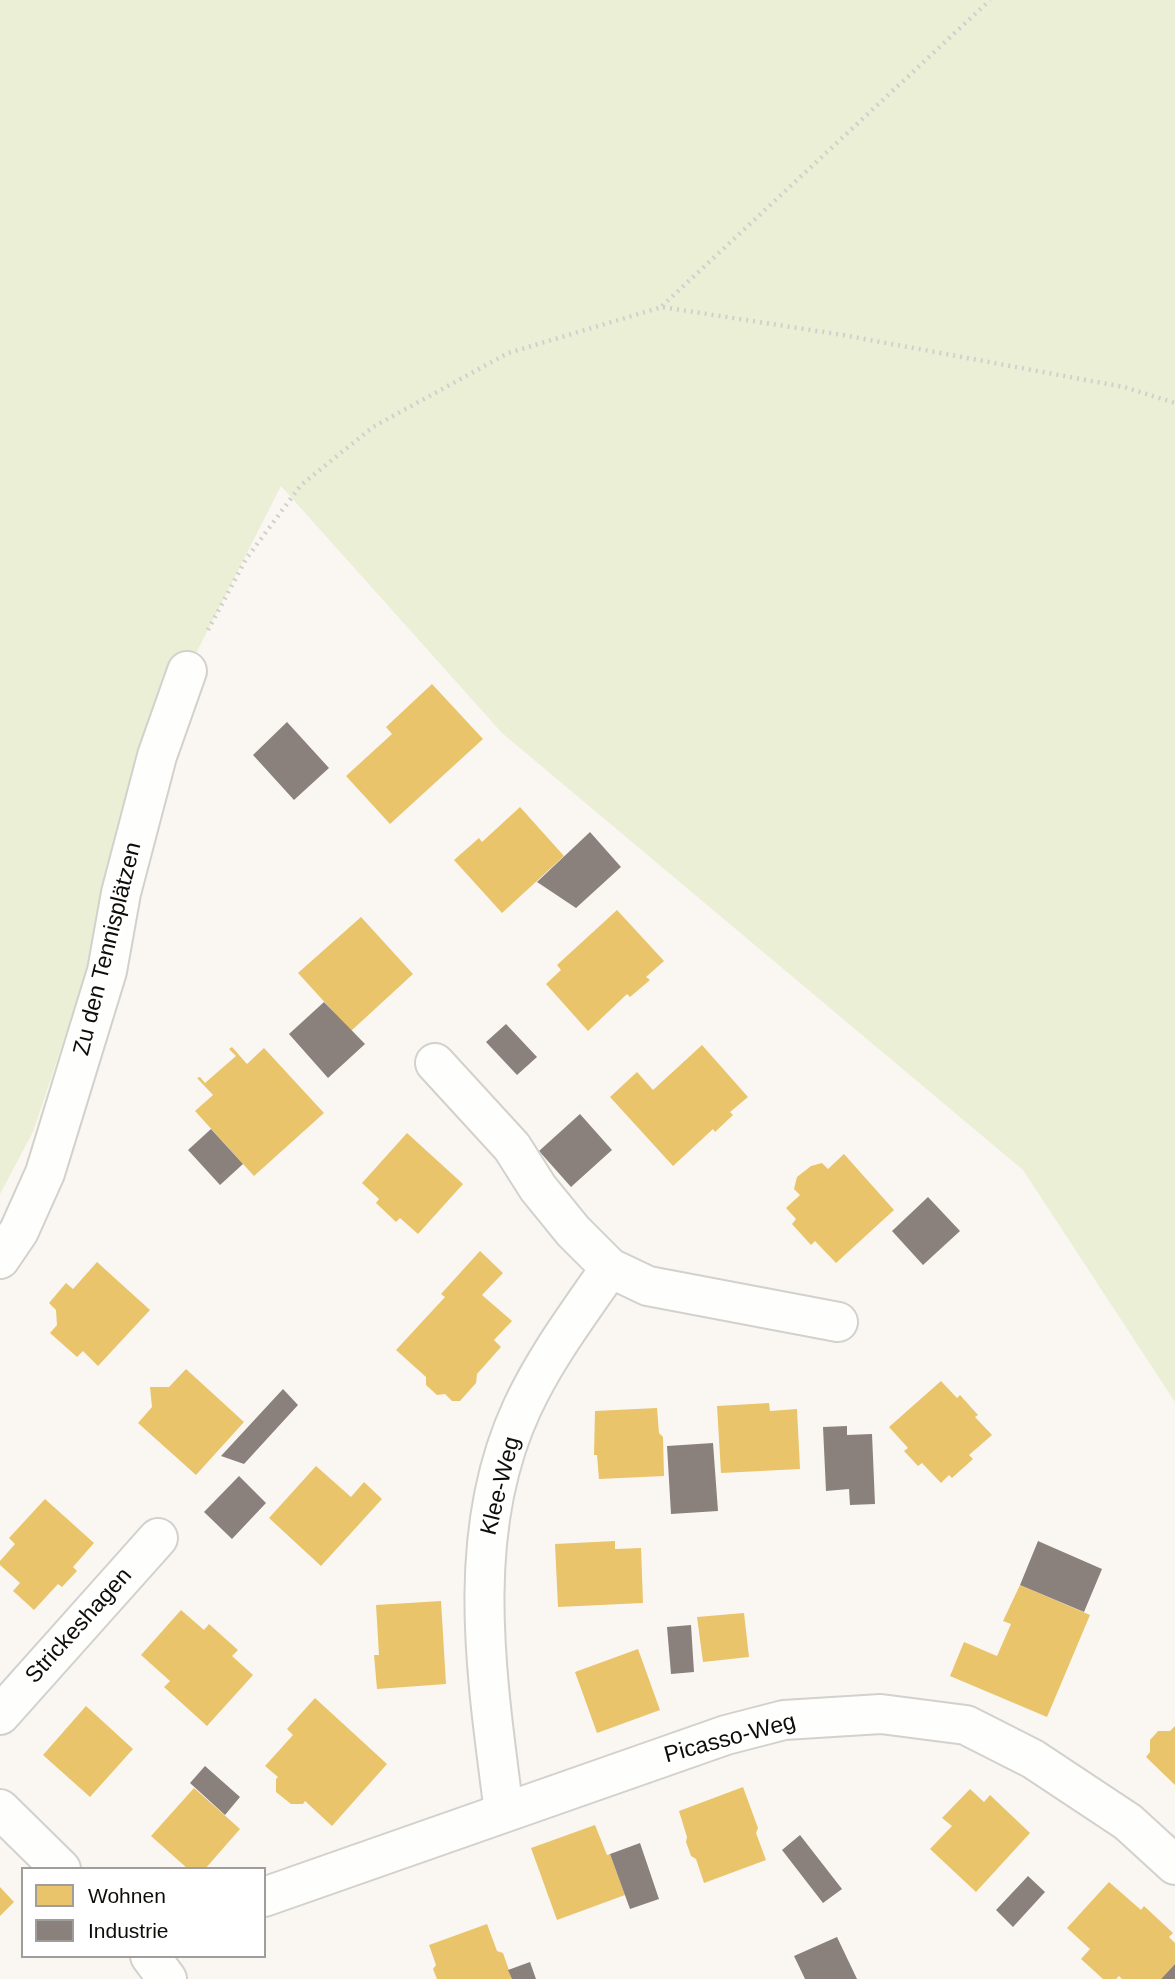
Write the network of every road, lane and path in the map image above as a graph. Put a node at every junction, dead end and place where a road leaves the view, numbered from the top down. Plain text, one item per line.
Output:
1 (990, 0) edge
2 (662, 307) junction
3 (1175, 403) edge
4 (187, 671) joint
5 (435, 1063) dead end
6 (0, 1259) edge
7 (610, 1268) junction
8 (838, 1322) dead end
9 (158, 1538) dead end
10 (0, 1715) edge
11 (0, 1809) edge
12 (504, 1812) junction
13 (1175, 1865) edge
14 (59, 1867) edge
15 (266, 1896) edge

1 - 2 path
2 - 3 path
2 - 4 path
4 - 6 street, Zu den Tennisplätzen
5 - 7 street
7 - 8 street
7 - 12 street, Klee-Weg
9 - 10 street, Strickeshagen
11 - 14 street
12 - 13 street, Picasso-Weg
12 - 15 street, Picasso-Weg

